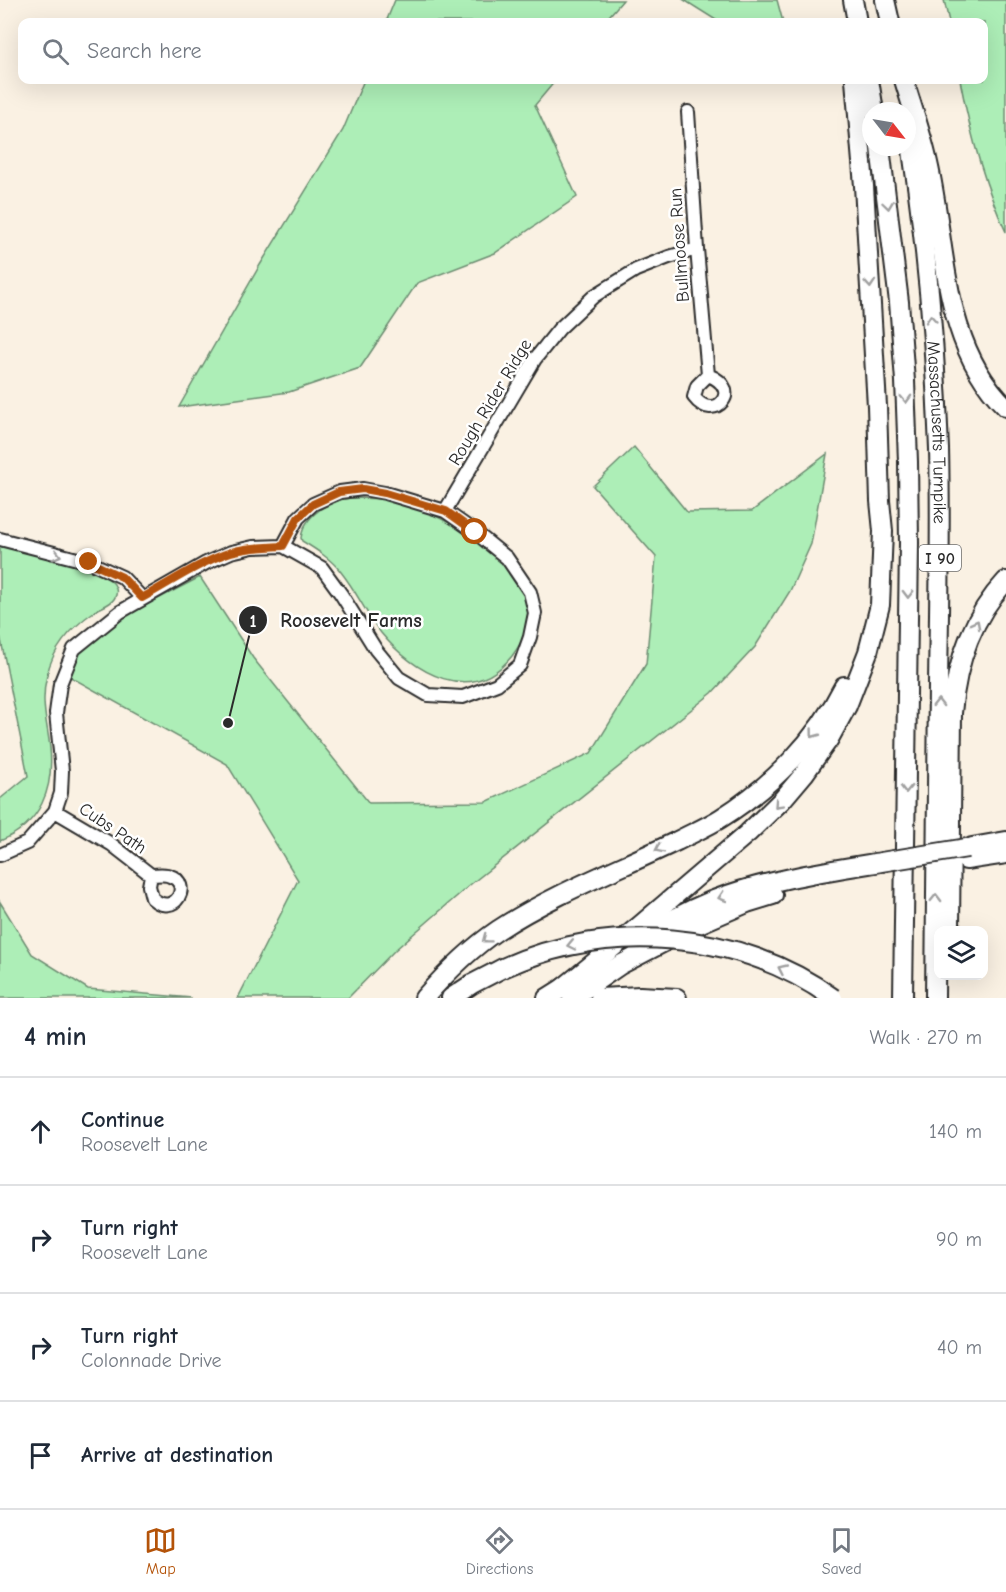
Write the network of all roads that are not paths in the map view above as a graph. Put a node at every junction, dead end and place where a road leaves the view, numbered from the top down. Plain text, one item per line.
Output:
1 (843, 0) edge
2 (853, 0) edge
3 (885, 0) edge
4 (845, 18) edge
5 (856, 18) edge
6 (889, 18) edge
7 (855, 84) edge
8 (869, 84) edge
9 (903, 84) edge
10 (903, 84) edge
11 (872, 102) edge
12 (905, 102) edge
13 (688, 112) dead end
14 (881, 156) edge
15 (912, 156) edge
16 (697, 249) junction
17 (708, 375) dead end
18 (1006, 407) edge
19 (880, 501) junction
20 (446, 511) junction
21 (0, 539) edge
22 (283, 546) junction
23 (1006, 581) edge
24 (142, 598) junction
25 (55, 811) junction
26 (1006, 841) edge
27 (967, 854) junction
28 (1006, 854) edge
29 (0, 855) edge
30 (151, 876) dead end
31 (950, 926) edge
32 (946, 980) edge
33 (568, 993) edge
34 (424, 998) edge
35 (451, 998) edge
36 (547, 998) edge
37 (600, 998) edge
38 (677, 998) edge
39 (833, 998) edge
40 (903, 998) edge
41 (935, 998) edge
42 (943, 998) edge

1 - 4 highway
2 - 5 highway
3 - 6 highway
7 -> 19 highway
8 - 11 highway
9 - 12 highway
10 - 18 highway
13 - 16 street, Bullmoose Run
14 -> 40 highway, Massachusetts Turnpike / I 90
41 -> 15 highway, Massachusetts Turnpike / I 90
16 - 17 street, Bullmoose Run
16 - 20 street, Rough Rider Ridge
19 -> 33 highway
19 -> 34 highway
20 - 22 street
20 - 22 street
21 -> 24 street
22 - 24 street
31 -> 23 highway
24 - 25 street
25 - 29 street
25 - 30 street, Cubs Path
26 - 27 highway
27 - 28 highway
27 - 33 highway
32 - 42 highway
33 - 36 highway
39 -> 35 highway, bridge
37 - 38 highway

